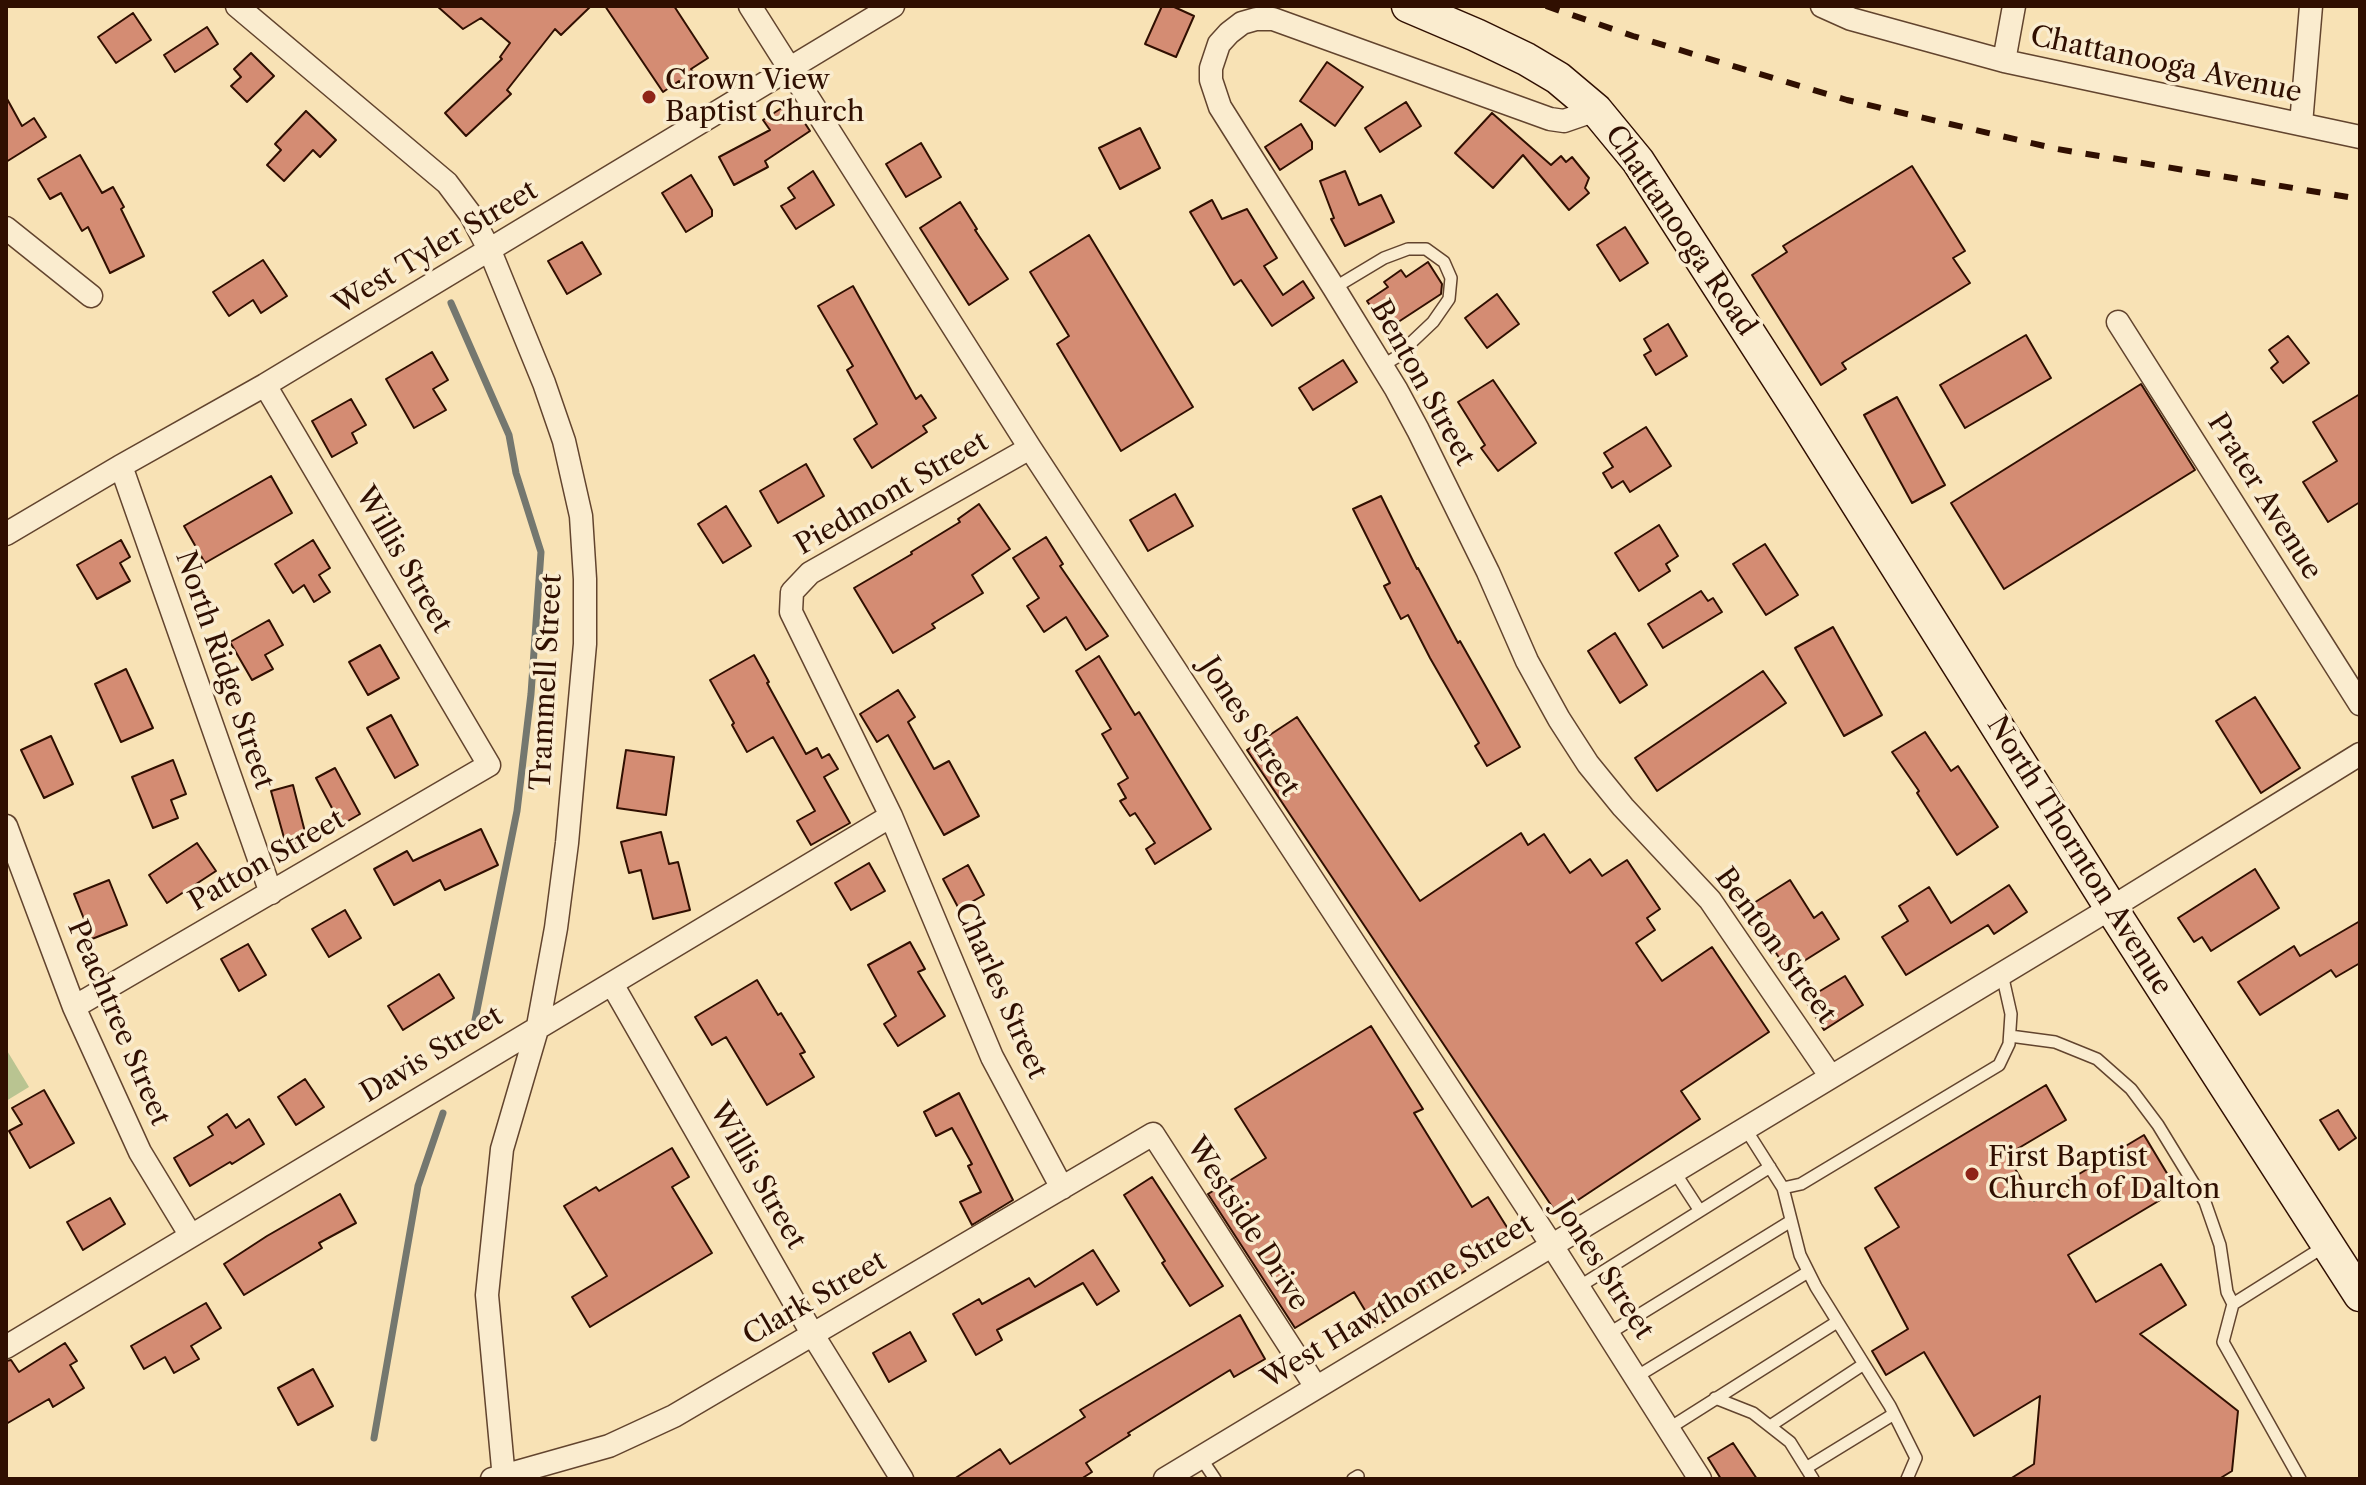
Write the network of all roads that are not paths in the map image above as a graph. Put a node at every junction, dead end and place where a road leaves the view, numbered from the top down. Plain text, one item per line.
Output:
1 (237, 6) edge
2 (750, 6) edge
3 (893, 6) edge
4 (1408, 6) edge
5 (1822, 6) edge
6 (2014, 6) edge
7 (2311, 6) edge
8 (2004, 61) junction
9 (789, 68) junction
10 (1596, 110) junction
11 (2301, 124) junction
12 (2360, 137) edge
13 (6, 228) edge
14 (490, 251) junction
15 (1334, 288) junction
16 (91, 296) dead end
17 (2118, 322) dead end
18 (1382, 366) junction
19 (265, 385) junction
20 (1801, 414) joint
21 (1030, 448) junction
22 (121, 466) junction
23 (6, 534) edge
24 (2360, 704) edge
25 (2360, 754) edge
26 (489, 765) joint
27 (891, 816) junction
28 (6, 826) edge
29 (11, 854) edge
30 (271, 893) junction
31 (2111, 908) junction
32 (2002, 974) junction
33 (612, 984) junction
34 (74, 1007) junction
35 (538, 1026) junction
36 (2010, 1036) junction
37 (1831, 1077) junction
38 (1745, 1128) junction
39 (1153, 1134) joint
40 (1770, 1167) junction
41 (1674, 1171) junction
42 (1062, 1188) junction
43 (1783, 1188) junction
44 (1700, 1211) junction
45 (1791, 1221) junction
46 (191, 1236) junction
47 (1551, 1244) junction
48 (2328, 1245) junction
49 (1808, 1272) junction
50 (1577, 1288) junction
51 (2360, 1295) edge
52 (2233, 1304) junction
53 (1837, 1322) junction
54 (813, 1335) junction
55 (1607, 1335) junction
56 (6, 1347) edge
57 (1864, 1364) junction
58 (1636, 1377) junction
59 (1316, 1387) junction
60 (1715, 1398) junction
61 (1894, 1414) junction
62 (1770, 1426) junction
63 (1668, 1429) junction
64 (1201, 1458) junction
65 (892, 1474) edge
66 (1810, 1474) edge
67 (499, 1478) edge
68 (1165, 1479) edge
69 (1215, 1479) edge
70 (1700, 1479) edge
71 (1907, 1479) edge
72 (2300, 1479) edge

1 - 14 street, Trammell Street
2 - 9 street, Jones Street
3 - 9 street, West Tyler Street
4 - 10 main road, Chattanooga Road
5 - 8 street, Chattanooga Avenue
6 - 8 street
7 - 11 street
8 - 11 street, Chattanooga Avenue
9 - 14 street, West Tyler Street
9 - 21 street, Jones Street
10 - 15 street, Benton Street
10 - 20 main road, Chattanooga Road
11 - 12 street, Chattanooga Avenue
13 - 16 street
14 - 19 street, West Tyler Street
14 - 35 street, Trammell Street
15 - 18 street, Benton Street
15 - 18 lane
17 - 24 street, Prater Avenue
18 - 37 street, Benton Street
19 - 22 street, West Tyler Street
19 - 26 street, Willis Street
20 - 31 main road, North Thornton Avenue
21 - 27 street, Piedmont Street
21 - 47 street, Jones Street
22 - 23 street, West Tyler Street
22 - 30 street, North Ridge Street
25 - 31 street, West Hawthorne Street
26 - 30 street, Patton Street
27 - 33 street, Davis Street
27 - 42 street, Charles Street
28 - 29 street, Peachtree Street
29 - 34 street, Peachtree Street
30 - 34 street, Patton Street
31 - 32 street, West Hawthorne Street
31 - 48 main road, North Thornton Avenue
32 - 36 lane
32 - 37 street, West Hawthorne Street
33 - 35 street, Davis Street
33 - 54 street, Willis Street
34 - 46 street, Peachtree Street
35 - 46 street, Davis Street
35 - 67 street, Trammell Street
36 - 43 lane
36 - 52 lane
37 - 38 street, West Hawthorne Street
38 - 40 lane
38 - 41 street, West Hawthorne Street
39 - 42 street, Clark Street
39 - 59 street, Westside Drive
40 - 43 lane
40 - 44 lane
41 - 44 lane
41 - 47 street, West Hawthorne Street
42 - 54 street, Clark Street
43 - 45 lane
44 - 50 lane
45 - 49 lane
45 - 55 lane
46 - 56 street, Davis Street
47 - 50 street, Jones Street
47 - 59 street, West Hawthorne Street
48 - 51 main road, North Thornton Avenue
48 - 52 lane
49 - 53 lane
49 - 58 lane
50 - 55 street, Jones Street
52 - 72 lane
53 - 57 lane
53 - 60 lane
54 - 65 street, Willis Street
54 - 67 street, Clark Street
55 - 58 street, Jones Street
57 - 61 lane
57 - 62 lane
58 - 63 street, Jones Street
59 - 64 street, West Hawthorne Street
60 - 62 lane
60 - 63 lane
61 - 66 lane
61 - 71 lane
62 - 66 lane
63 - 70 street, Jones Street
64 - 68 street, West Hawthorne Street
64 - 69 lane

